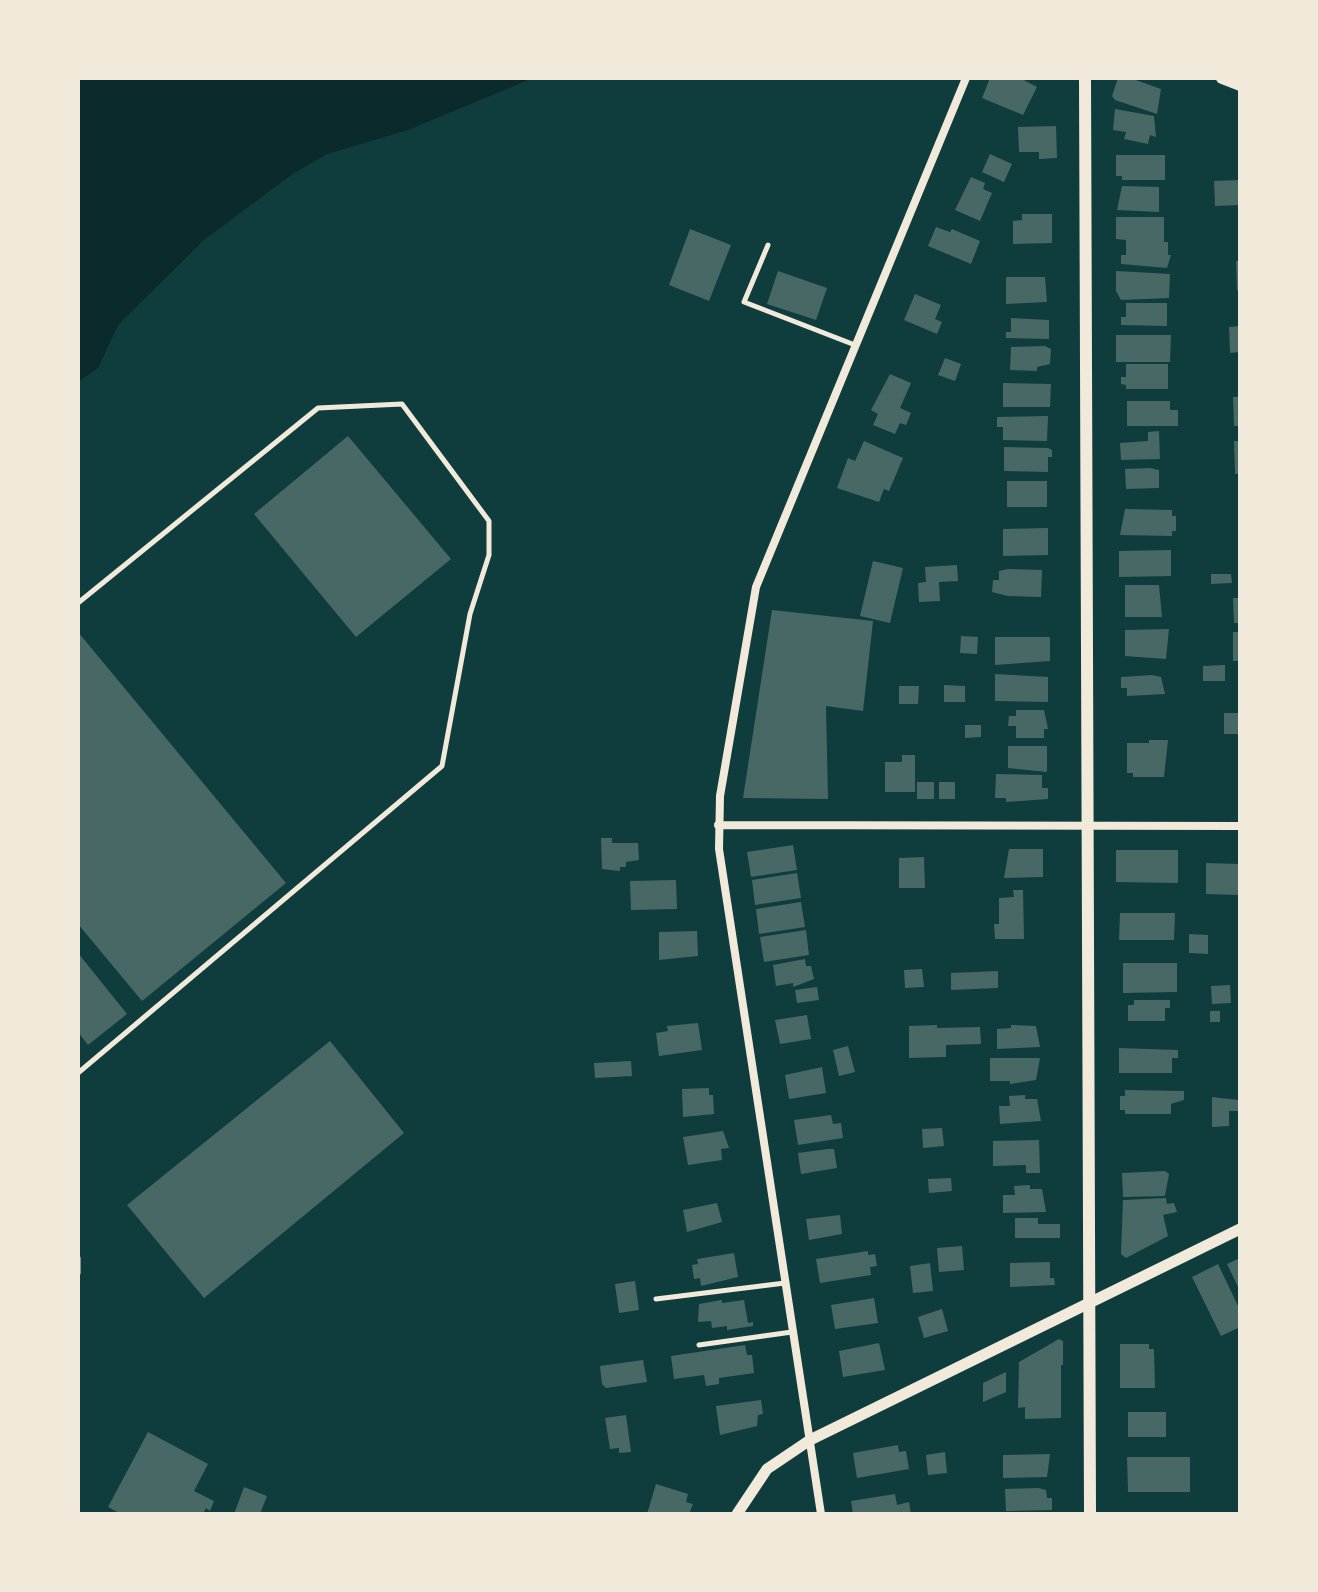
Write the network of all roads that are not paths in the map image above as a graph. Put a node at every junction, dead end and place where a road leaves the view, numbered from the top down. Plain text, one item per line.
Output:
1 (966, 78) edge
2 (1085, 78) edge
3 (1222, 78) edge
4 (1240, 85) edge
5 (768, 245) dead end
6 (855, 345) junction
7 (78, 603) edge
8 (718, 825) junction
9 (1088, 826) junction
10 (1240, 826) edge
11 (78, 1073) edge
12 (1240, 1229) edge
13 (78, 1258) edge
14 (78, 1271) edge
15 (786, 1283) junction
16 (656, 1299) dead end
17 (1089, 1303) junction
18 (793, 1332) junction
19 (699, 1345) dead end
20 (810, 1440) junction
21 (737, 1514) edge
22 (821, 1514) edge
23 (1090, 1514) edge

1 - 6 street
2 - 9 main road
3 - 4 main road
5 - 6 lane
6 - 8 street
7 - 11 lane
8 - 9 street
8 - 15 street
9 - 10 street
9 - 17 main road
12 - 17 street
13 - 14 lane
15 - 16 lane
15 - 18 street
17 - 20 street
17 - 23 main road
18 - 19 lane
18 - 20 street
20 - 21 street
20 - 22 street

